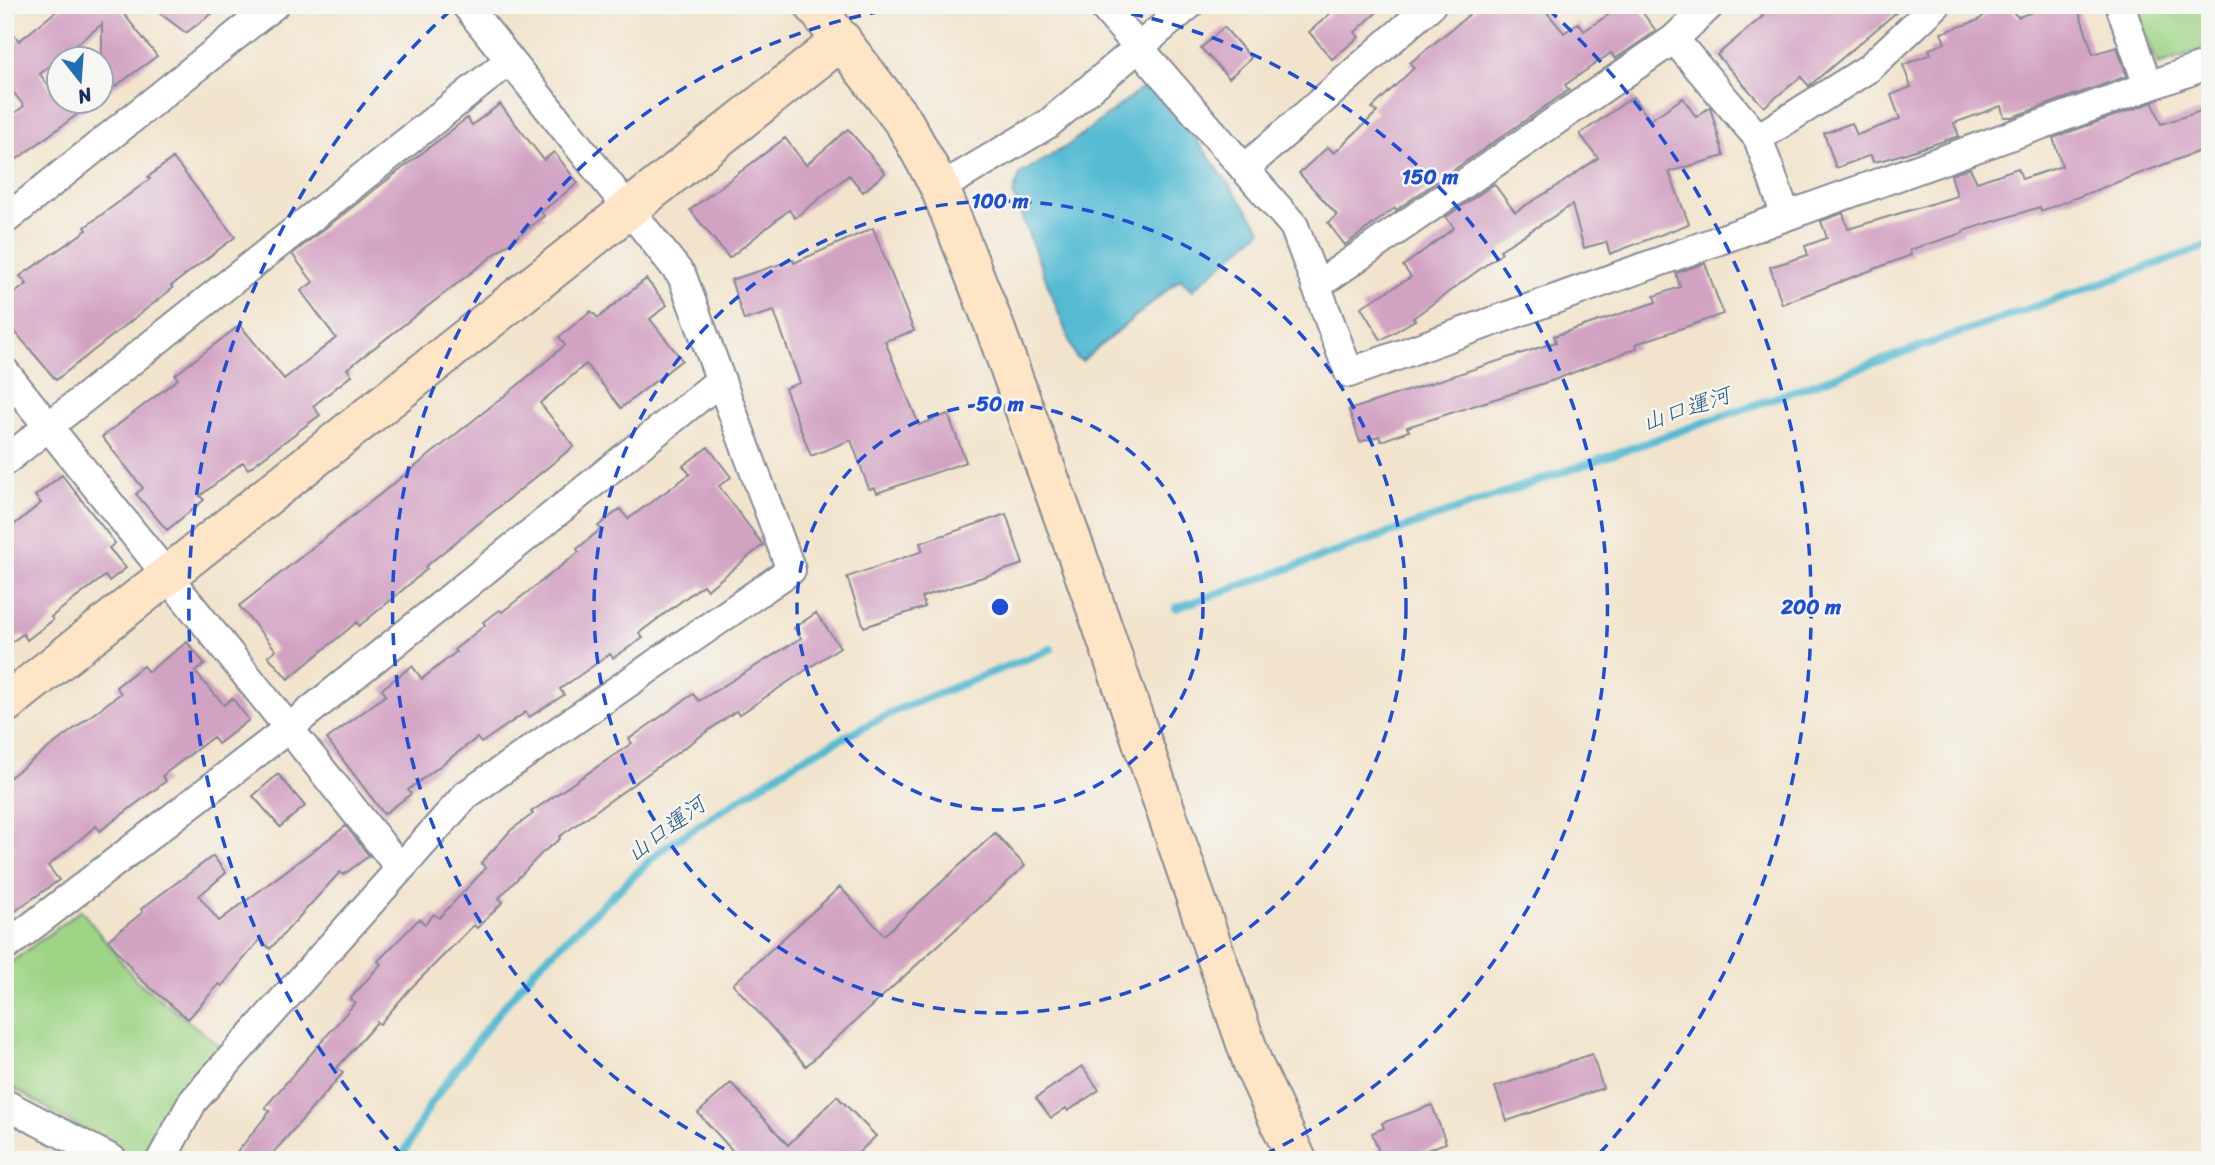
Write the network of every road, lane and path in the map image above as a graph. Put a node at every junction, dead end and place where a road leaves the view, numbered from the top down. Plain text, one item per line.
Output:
1 (274, 5) edge
2 (467, 5) edge
3 (814, 5) edge
4 (1102, 5) edge
5 (1189, 5) edge
6 (1431, 5) edge
7 (1710, 5) edge
8 (1936, 5) edge
9 (2120, 5) edge
10 (1674, 39) junction
11 (842, 40) junction
12 (1140, 49) junction
13 (510, 60) junction
14 (2210, 64) edge
15 (2148, 86) junction
16 (1758, 138) junction
17 (1244, 169) junction
18 (940, 188) junction
19 (627, 211) junction
20 (1786, 216) junction
21 (5, 220) edge
22 (1316, 286) junction
23 (5, 372) edge
24 (720, 380) junction
25 (49, 427) junction
26 (5, 461) edge
27 (168, 575) junction
28 (5, 704) edge
29 (290, 727) junction
30 (400, 869) junction
31 (5, 947) edge
32 (5, 1104) edge
33 (113, 1160) edge
34 (161, 1160) edge
35 (1297, 1160) edge

1 - 21 street
2 - 13 street
3 - 11 street
4 - 12 street
5 - 12 street
6 - 17 street
7 - 10 street
8 - 16 street
9 - 15 street
10 - 16 street
10 - 22 street
11 - 18 street
11 - 19 street
12 - 17 street
12 - 18 street
13 - 19 street
13 - 25 street
14 - 15 street
15 - 20 street
16 - 20 street
17 - 22 street
18 - 35 street
19 - 24 street
19 - 27 street
20 - 22 street
23 - 25 street
24 - 29 street
24 - 30 street
25 - 26 street
25 - 27 street
27 - 28 street
27 - 29 street
29 - 30 street
29 - 31 street
30 - 34 street
32 - 33 street

